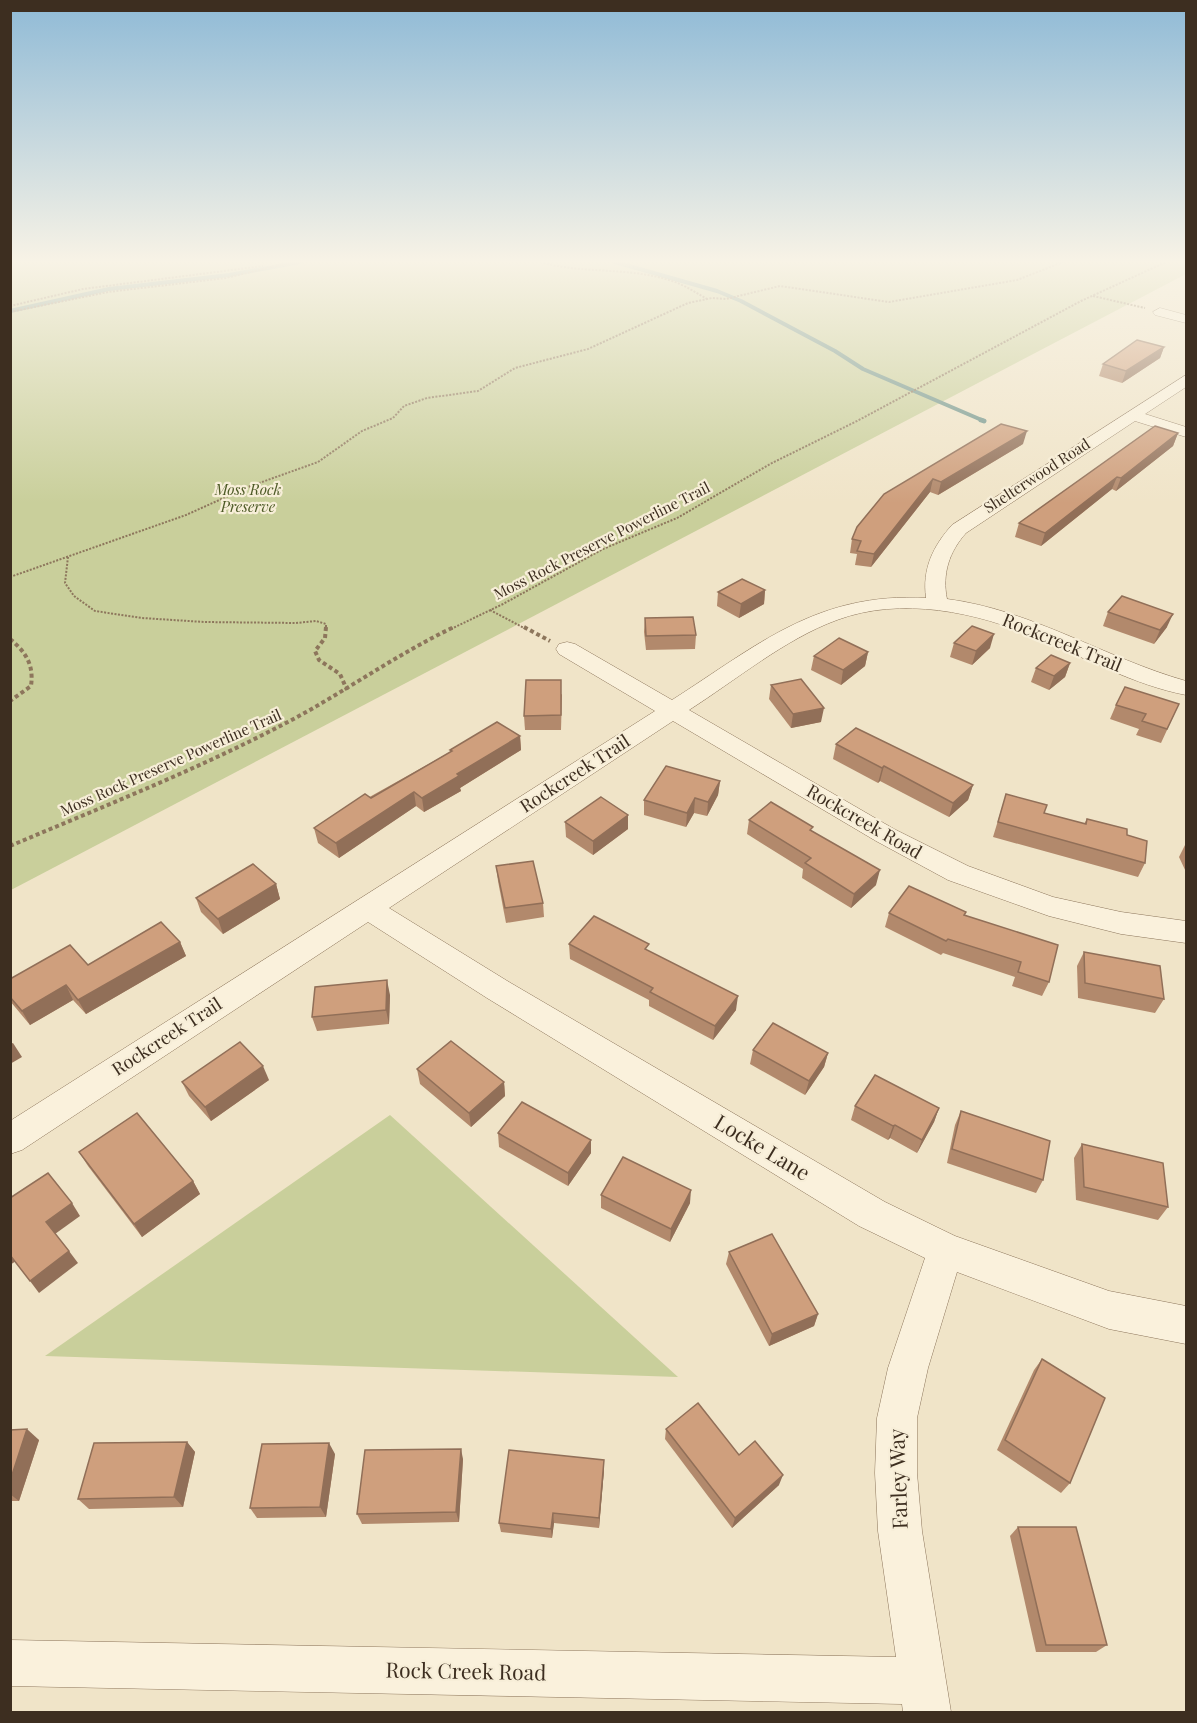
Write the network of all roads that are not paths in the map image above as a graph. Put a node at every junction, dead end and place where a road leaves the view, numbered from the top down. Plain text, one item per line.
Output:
1 (1186, 380) edge
2 (1132, 415) junction
3 (1186, 432) edge
4 (938, 605) junction
5 (567, 649) road end
6 (1186, 688) edge
7 (674, 710) junction
8 (366, 908) junction
9 (1186, 932) edge
10 (10, 1139) edge
11 (946, 1250) junction
12 (1186, 1325) edge
13 (10, 1663) edge
14 (924, 1697) edge

1 - 2 street, Shelterwood Road
2 - 3 street
2 - 4 street, Shelterwood Road
4 - 6 street, Rockcreek Trail
4 - 7 street, Rockcreek Trail
5 - 7 street, Rockcreek Road
7 - 8 street, Rockcreek Trail
7 - 9 street, Rockcreek Road
8 - 10 street, Rockcreek Trail
8 - 11 street, Locke Lane
11 - 12 street, Locke Lane
11 - 14 street, Farley Way
13 - 14 street, Rock Creek Road

